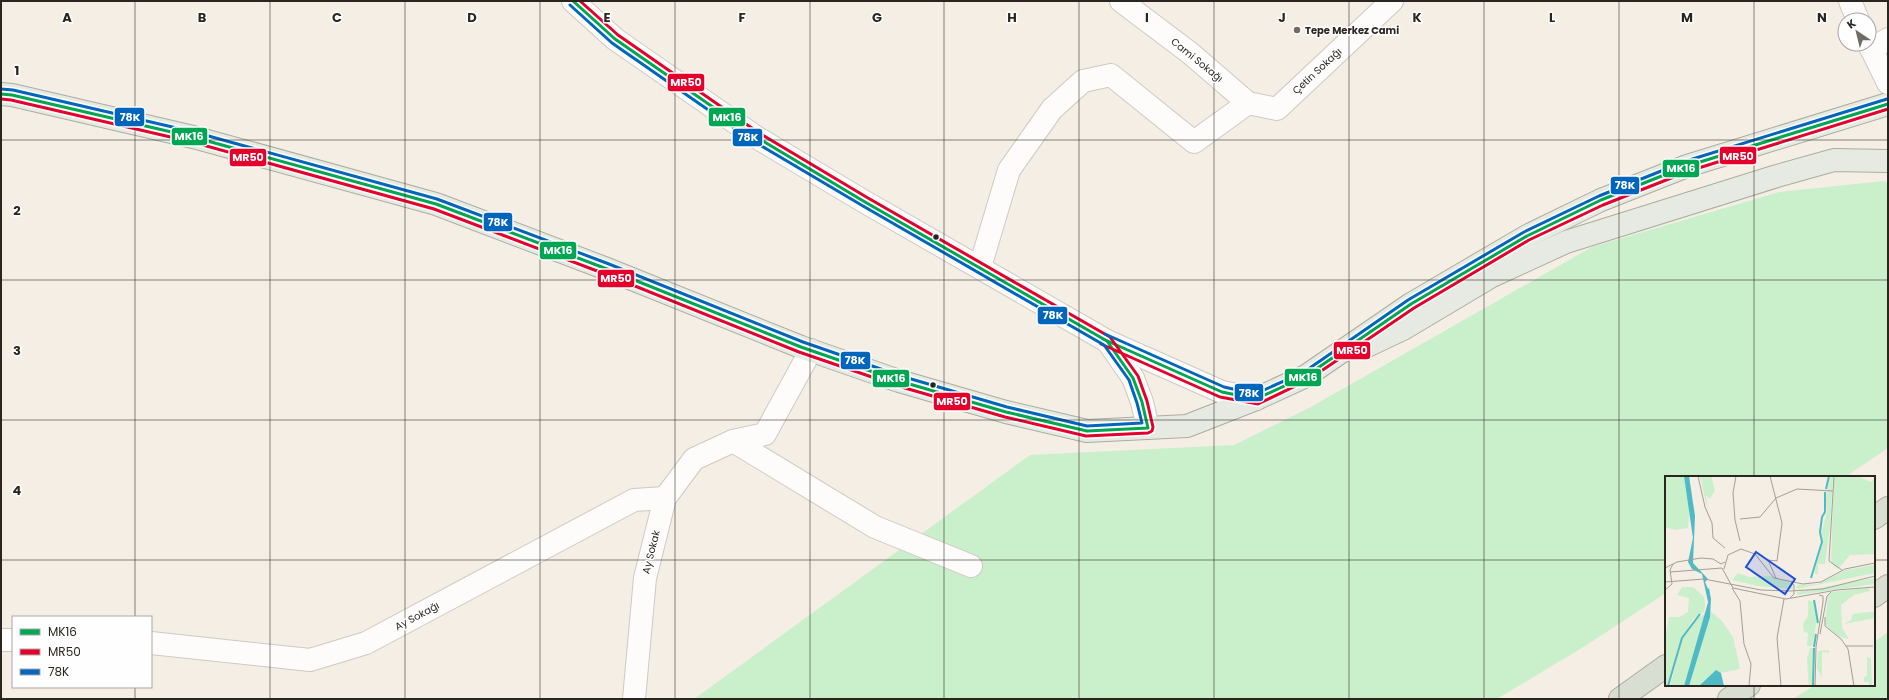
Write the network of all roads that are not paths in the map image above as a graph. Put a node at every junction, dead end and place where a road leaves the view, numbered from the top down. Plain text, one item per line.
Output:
1 (573, 1) edge
2 (1121, 1) edge
3 (1392, 1) edge
4 (1850, 1) edge
5 (1855, 12) edge
6 (1877, 47) edge
7 (1888, 83) edge
8 (1, 94) edge
9 (1248, 103) junction
10 (1888, 104) edge
11 (1277, 109) joint
12 (1888, 161) edge
13 (980, 267) junction
14 (1107, 342) junction
15 (811, 350) junction
16 (1306, 376) junction
17 (1256, 399) junction
18 (1148, 428) junction
19 (733, 441) junction
20 (665, 498) junction
21 (1888, 508) edge
22 (1875, 517) edge
23 (971, 566) dead end
24 (1888, 586) edge
25 (1875, 595) edge
26 (1, 640) edge
27 (12, 640) edge
28 (152, 644) edge
29 (1665, 667) edge
30 (1748, 686) edge
31 (634, 699) edge
32 (1620, 699) edge
33 (1728, 699) edge

1 - 13 street
2 - 9 street, Cami Sokağı
3 - 11 street, Çetin Sokağı
4 - 5 street
6 - 7 street
8 - 15 main road
9 - 11 street, Cami Sokağı
9 - 13 street
10 - 16 main road
12 - 16 main road
13 - 14 street
14 - 17 street
14 - 18 street
15 - 18 main road
15 - 19 street, Ay Sokak
16 - 17 main road
17 - 18 main road
19 - 20 street, Ay Sokak
19 - 23 street
20 - 28 street, Ay Sokağı
20 - 31 street, Ay Sokak
21 - 22 highway
24 - 25 highway
26 - 27 street
29 - 32 highway
30 - 33 highway

